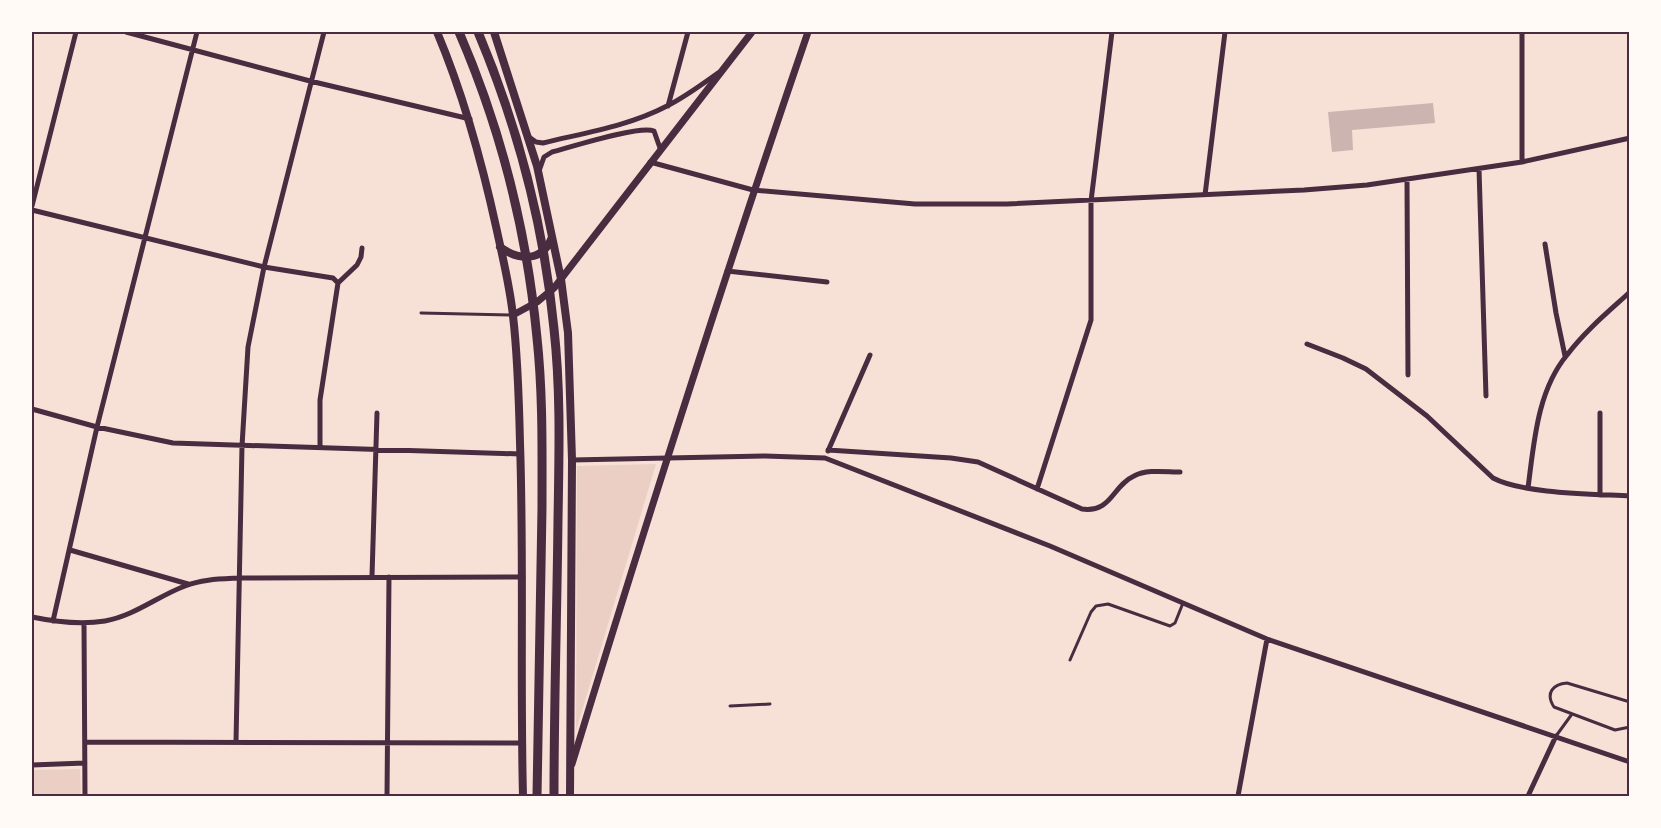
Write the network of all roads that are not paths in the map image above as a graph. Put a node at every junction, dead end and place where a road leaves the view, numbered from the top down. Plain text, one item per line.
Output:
1 (76, 32) edge
2 (126, 32) edge
3 (197, 32) edge
4 (324, 32) edge
5 (437, 32) edge
6 (459, 32) edge
7 (478, 32) edge
8 (494, 32) edge
9 (688, 32) edge
10 (752, 32) edge
11 (808, 32) edge
12 (1112, 32) edge
13 (1225, 32) edge
14 (1522, 32) edge
15 (193, 49) junction
16 (719, 72) junction
17 (310, 81) junction
18 (668, 106) junction
19 (470, 119) junction
20 (529, 137) junction
21 (1629, 138) edge
22 (660, 148) junction
23 (649, 162) junction
24 (1522, 162) junction
25 (1479, 169) junction
26 (539, 171) junction
27 (1407, 180) junction
28 (753, 190) junction
29 (1205, 195) junction
30 (1090, 201) junction
31 (32, 208) edge
32 (145, 237) junction
33 (552, 237) junction
34 (1545, 244) dead end
35 (500, 247) junction
36 (362, 248) dead end
37 (264, 267) junction
38 (727, 271) junction
39 (561, 279) junction
40 (827, 282) dead end
41 (338, 284) junction
42 (1629, 292) edge
43 (421, 313) dead end
44 (513, 315) junction
45 (1306, 344) dead end
46 (870, 355) dead end
47 (1566, 356) junction
48 (1408, 375) dead end
49 (1486, 396) dead end
50 (32, 410) edge
51 (377, 413) dead end
52 (1600, 413) dead end
53 (97, 427) junction
54 (242, 446) junction
55 (320, 447) junction
56 (376, 448) junction
57 (828, 450) junction
58 (520, 454) junction
59 (667, 457) junction
60 (825, 458) junction
61 (572, 460) junction
62 (1180, 472) dead end
63 (1528, 488) junction
64 (1037, 489) junction
65 (1600, 495) junction
66 (1629, 496) edge
67 (70, 550) junction
68 (372, 576) junction
69 (522, 576) junction
70 (389, 577) junction
71 (240, 578) junction
72 (188, 584) junction
73 (1183, 603) junction
74 (32, 617) edge
75 (53, 621) junction
76 (84, 624) junction
77 (1266, 639) junction
78 (1070, 660) dead end
79 (1629, 702) edge
80 (770, 704) dead end
81 (730, 706) dead end
82 (1572, 714) junction
83 (1629, 727) edge
84 (1556, 736) junction
85 (85, 742) junction
86 (236, 742) junction
87 (387, 743) junction
88 (522, 743) junction
89 (1629, 762) edge
90 (85, 763) junction
91 (32, 765) edge
92 (571, 767) junction
93 (85, 796) edge
94 (387, 796) edge
95 (523, 796) edge
96 (537, 796) edge
97 (554, 796) edge
98 (570, 796) edge
99 (1238, 796) edge
100 (1528, 796) edge

1 - 31 street
2 - 15 street
3 - 15 street
4 - 17 street
5 - 19 main road
6 - 96 highway
7 - 97 highway
8 - 20 main road
9 - 18 street
10 - 16 street
11 - 28 street
12 - 30 street
13 - 29 street
14 - 24 street
15 - 17 street
15 - 32 street
16 - 18 street
16 - 22 street
17 - 19 street
17 - 37 street
18 - 20 street
19 - 35 main road
20 - 26 main road
21 - 24 street
22 - 23 street
22 - 26 street
23 - 28 street
23 - 39 street
24 - 25 street
25 - 27 street
25 - 49 street
26 - 33 main road
27 - 29 street
27 - 48 street
28 - 30 street
28 - 38 street
29 - 30 street
30 - 64 street
31 - 32 street
32 - 37 street
32 - 53 street
33 - 35 main road
33 - 39 main road
34 - 47 street
35 - 44 main road
36 - 41 street
37 - 41 street
37 - 54 street
38 - 40 street
38 - 59 street
39 - 44 street
39 - 61 main road
41 - 55 street
42 - 47 street
43 - 44 lane
44 - 58 main road
45 - 63 street
46 - 57 street
47 - 63 street
50 - 53 street
51 - 56 street
52 - 65 street
53 - 54 street
53 - 67 street
54 - 55 street
54 - 71 street
55 - 56 street
56 - 58 street
56 - 68 street
57 - 60 street
57 - 64 street
58 - 69 main road
59 - 60 street
59 - 61 street
59 - 92 street
60 - 73 street
61 - 92 main road
62 - 64 street
63 - 65 street
65 - 66 street
67 - 72 street
67 - 75 street
68 - 70 street
68 - 71 street
69 - 70 street
69 - 88 main road
70 - 87 street
71 - 72 street
71 - 86 street
72 - 76 street
73 - 77 street
73 - 78 lane
74 - 75 street
75 - 76 street
76 - 85 street
77 - 84 street
77 - 99 street
79 - 82 lane
80 - 81 lane
82 - 83 lane
82 - 84 lane
84 - 89 street
84 - 100 street
85 - 86 street
85 - 90 street
86 - 87 street
87 - 88 street
87 - 94 street
88 - 95 main road
90 - 91 street
90 - 93 street
92 - 98 main road

